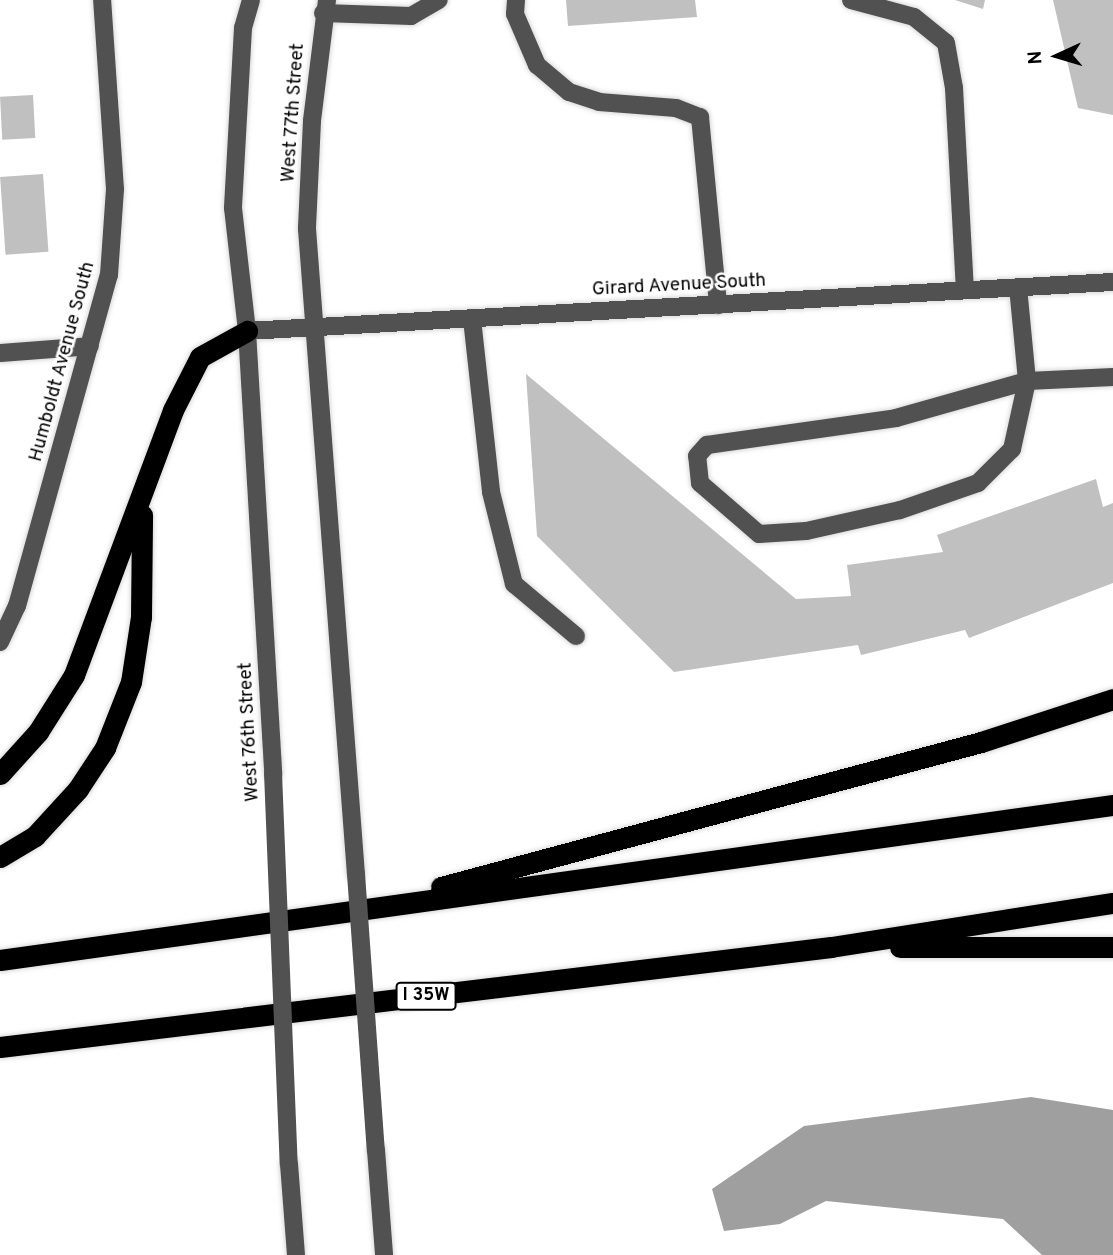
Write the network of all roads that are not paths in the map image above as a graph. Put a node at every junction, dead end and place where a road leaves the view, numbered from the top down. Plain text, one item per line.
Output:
1 (102, 0) edge
2 (251, 0) edge
3 (439, 0) edge
4 (516, 0) edge
5 (851, 0) edge
6 (325, 7) edge
7 (1113, 282) edge
8 (1018, 287) junction
9 (965, 290) junction
10 (718, 305) junction
11 (472, 319) junction
12 (316, 329) junction
13 (247, 331) junction
14 (90, 346) junction
15 (0, 353) edge
16 (1113, 377) edge
17 (1027, 381) junction
18 (142, 499) junction
19 (576, 636) dead end
20 (0, 642) edge
21 (1113, 699) edge
22 (0, 774) edge
23 (1113, 805) edge
24 (0, 857) edge
25 (1113, 903) edge
26 (355, 910) junction
27 (831, 947) junction
28 (1113, 947) edge
29 (0, 960) edge
30 (0, 1047) edge
31 (296, 1255) edge
32 (384, 1255) edge

1 - 14 street, Humboldt Avenue South
2 - 13 street, West 76th Street
3 - 6 street
4 - 10 street
5 - 9 street
6 - 12 street, West 77th Street
7 - 8 street, Girard Avenue South
8 - 9 street, Girard Avenue South
8 - 17 street
9 - 10 street, Girard Avenue South
10 - 11 street, Girard Avenue South
11 - 12 street, Girard Avenue South
11 - 19 street
12 - 13 street, Girard Avenue South
12 - 32 street, bridge
13 - 18 highway
13 - 31 street, West 76th Street, bridge
14 - 15 street
14 - 20 street, Humboldt Avenue South
16 - 17 street
17 - 17 street
18 - 22 highway
18 - 24 highway
21 - 26 highway
23 - 26 highway
25 - 27 highway, I 35W
26 - 29 highway
27 - 28 highway
27 - 30 highway, I 35W

